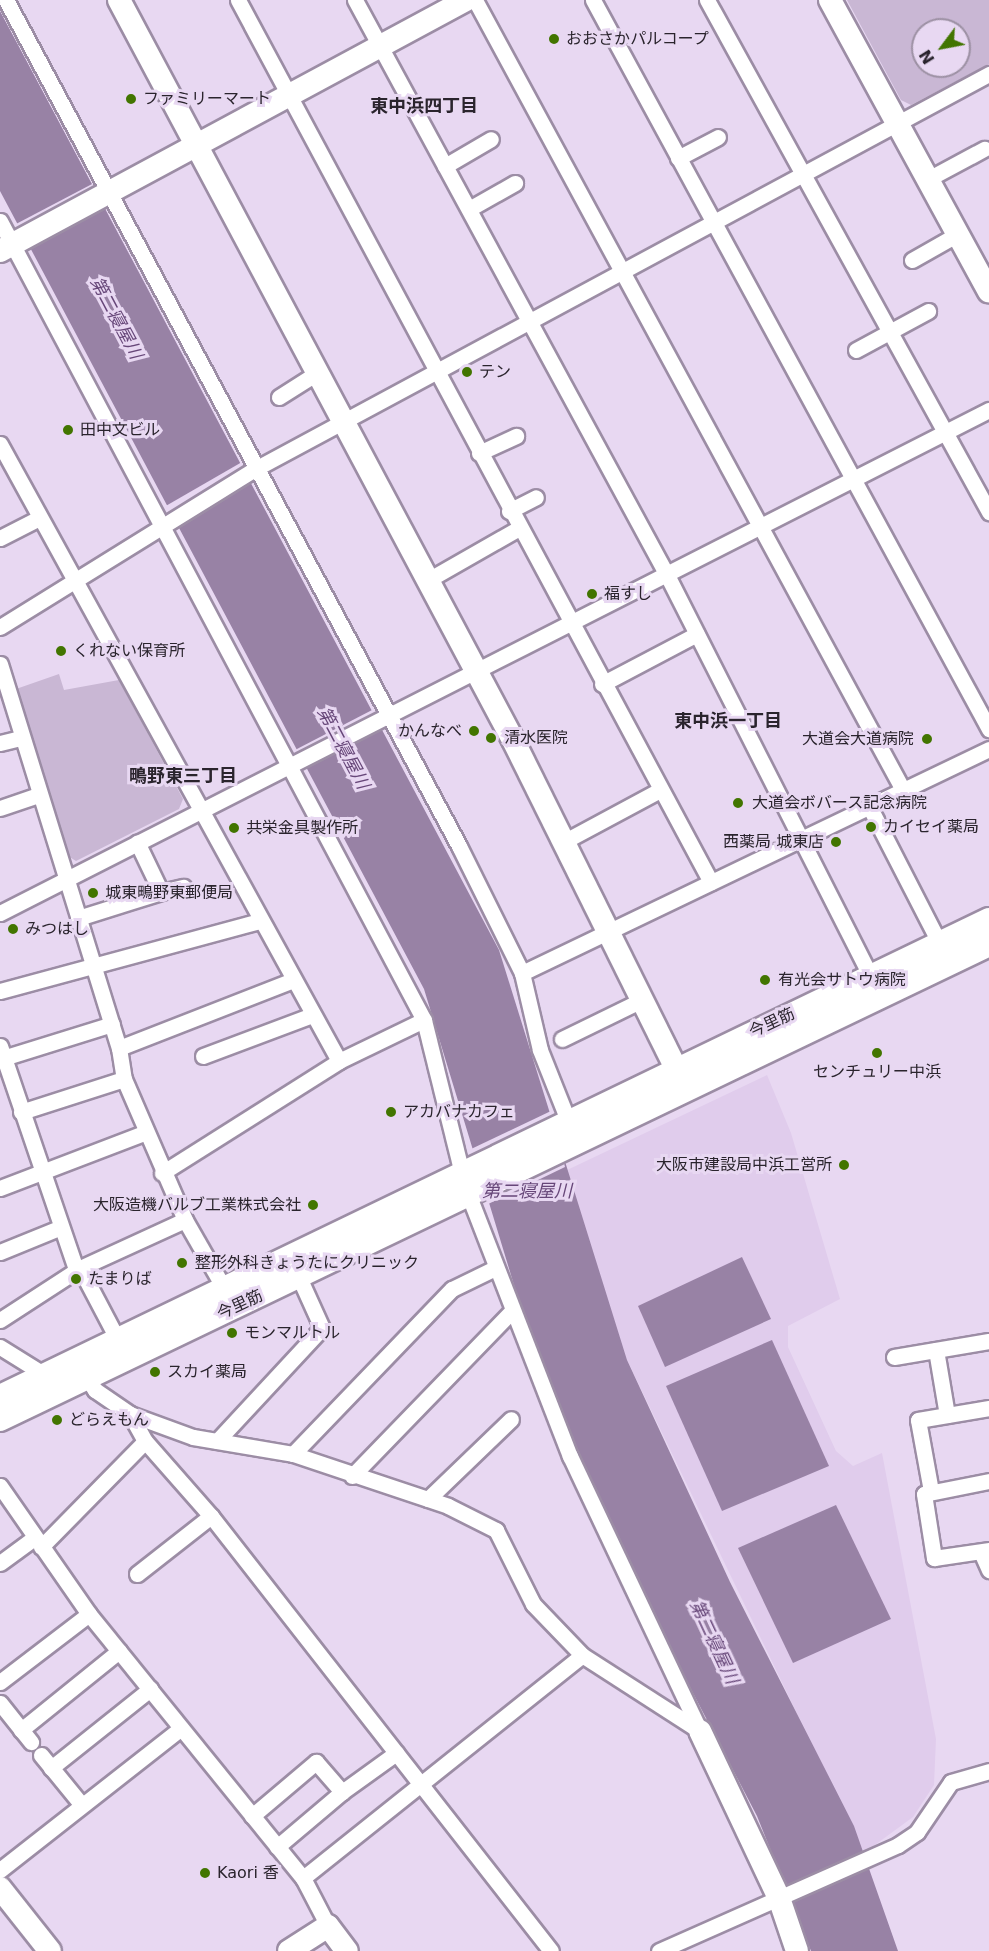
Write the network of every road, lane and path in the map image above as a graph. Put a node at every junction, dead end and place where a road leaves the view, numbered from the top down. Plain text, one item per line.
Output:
1 (6, 0) edge
2 (119, 0) edge
3 (238, 0) edge
4 (354, 0) edge
5 (466, 0) edge
6 (475, 0) edge
7 (593, 0) edge
8 (707, 0) edge
9 (830, 0) edge
10 (378, 46) junction
11 (989, 74) edge
12 (288, 96) junction
13 (897, 124) junction
14 (718, 137) dead end
15 (491, 139) dead end
16 (196, 144) junction
17 (984, 148) dead end
18 (678, 158) junction
19 (445, 166) junction
20 (803, 173) junction
21 (928, 179) junction
22 (515, 183) dead end
23 (104, 194) junction
24 (469, 209) junction
25 (0, 221) edge
26 (711, 225) junction
27 (958, 234) junction
28 (12, 245) edge
29 (912, 260) dead end
30 (622, 268) junction
31 (989, 292) edge
32 (928, 311) dead end
33 (527, 319) junction
34 (891, 332) junction
35 (856, 350) dead end
36 (435, 371) junction
37 (317, 373) junction
38 (279, 397) dead end
39 (989, 410) edge
40 (343, 424) junction
41 (945, 434) junction
42 (516, 436) dead end
43 (0, 444) edge
44 (479, 453) junction
45 (252, 471) junction
46 (853, 481) junction
47 (537, 496) dead end
48 (509, 511) junction
49 (989, 512) edge
50 (39, 518) junction
51 (165, 520) junction
52 (519, 528) junction
53 (760, 528) junction
54 (0, 538) edge
55 (667, 575) junction
56 (72, 578) junction
57 (428, 580) junction
58 (571, 624) junction
59 (0, 627) edge
60 (697, 634) junction
61 (0, 664) edge
62 (476, 670) junction
63 (602, 684) junction
64 (383, 717) junction
65 (989, 729) edge
66 (20, 738) junction
67 (0, 743) edge
68 (989, 749) edge
69 (294, 763) junction
70 (660, 790) junction
71 (903, 790) junction
72 (38, 795) junction
73 (869, 806) junction
74 (0, 808) edge
75 (198, 810) junction
76 (804, 839) junction
77 (565, 841) junction
78 (137, 842) junction
79 (64, 877) junction
80 (711, 882) junction
81 (183, 887) dead end
82 (161, 892) junction
83 (0, 913) edge
84 (78, 918) junction
85 (989, 920) edge
86 (260, 921) junction
87 (612, 931) junction
88 (940, 944) junction
89 (989, 944) edge
90 (93, 965) junction
91 (522, 973) junction
92 (871, 977) junction
93 (294, 980) junction
94 (0, 991) edge
95 (644, 999) junction
96 (312, 1015) junction
97 (424, 1020) junction
98 (112, 1024) junction
99 (562, 1039) dead end
100 (119, 1048) junction
101 (2, 1052) edge
102 (203, 1056) dead end
103 (339, 1061) junction
104 (682, 1078) junction
105 (124, 1079) junction
106 (21, 1112) junction
107 (144, 1133) junction
108 (562, 1134) junction
109 (468, 1170) junction
110 (40, 1172) junction
111 (162, 1173) junction
112 (0, 1188) edge
113 (474, 1193) junction
114 (184, 1220) junction
115 (59, 1228) junction
116 (0, 1252) edge
117 (78, 1268) junction
118 (495, 1268) junction
119 (299, 1277) junction
120 (224, 1288) junction
121 (512, 1312) junction
122 (0, 1320) edge
123 (118, 1340) junction
124 (989, 1341) edge
125 (0, 1347) edge
126 (936, 1350) junction
127 (894, 1357) dead end
128 (81, 1369) junction
129 (45, 1375) junction
130 (0, 1397) edge
131 (989, 1408) edge
132 (130, 1414) junction
133 (947, 1415) junction
134 (0, 1419) edge
135 (512, 1419) dead end
136 (145, 1441) junction
137 (216, 1441) junction
138 (293, 1454) junction
139 (352, 1476) junction
140 (989, 1481) edge
141 (1, 1491) edge
142 (931, 1491) junction
143 (428, 1500) junction
144 (211, 1516) junction
145 (38, 1543) junction
146 (985, 1551) edge
147 (0, 1563) edge
148 (989, 1570) edge
149 (137, 1574) dead end
150 (89, 1614) junction
151 (119, 1651) junction
152 (582, 1655) junction
153 (0, 1682) edge
154 (150, 1689) junction
155 (0, 1703) edge
156 (181, 1728) junction
157 (21, 1730) junction
158 (700, 1731) junction
159 (31, 1742) dead end
160 (396, 1753) junction
161 (41, 1755) dead end
162 (51, 1768) junction
163 (989, 1771) edge
164 (422, 1786) junction
165 (342, 1792) junction
166 (81, 1804) junction
167 (252, 1816) junction
168 (277, 1847) junction
169 (0, 1870) edge
170 (303, 1878) junction
171 (0, 1888) edge
172 (784, 1896) junction
173 (328, 1926) junction
174 (50, 1951) edge
175 (289, 1951) edge
176 (347, 1951) edge
177 (551, 1951) edge
178 (659, 1951) edge
179 (797, 1951) edge

1 - 23 street
2 - 16 street
3 - 12 street
4 - 10 street
5 - 10 street
6 - 30 street
7 - 18 street
8 - 20 street
9 - 13 street
10 - 12 street
10 - 19 street
11 - 13 street
12 - 16 street
12 - 36 street
13 - 20 street
13 - 21 street
14 - 18 street
15 - 19 street
16 - 23 street
16 - 37 street
17 - 21 street
18 - 26 street
19 - 24 street
20 - 26 street
20 - 34 street
21 - 27 street
22 - 24 street
23 - 28 street
23 - 45 street
24 - 33 street
25 - 28 street
26 - 30 street
26 - 46 street
27 - 29 street
27 - 31 street
28 - 51 street
30 - 33 street
30 - 53 street
32 - 34 street
33 - 36 street
33 - 55 street
34 - 35 street
34 - 41 street
36 - 40 street
36 - 44 street
37 - 38 street
37 - 40 street
39 - 41 street
40 - 45 street
40 - 57 street
41 - 46 street
41 - 49 street
42 - 44 street
43 - 50 street
44 - 48 street
45 - 51 street
45 - 64 street
46 - 53 street
46 - 65 street
47 - 48 street
48 - 52 street
50 - 54 street
50 - 56 street
51 - 56 street
51 - 69 street
52 - 57 street
52 - 58 street
53 - 55 street
53 - 71 street
55 - 58 street
55 - 60 street
56 - 59 street
56 - 75 street
57 - 62 street
58 - 62 street
58 - 63 street
60 - 63 street
60 - 76 street
61 - 66 street
62 - 64 street
62 - 77 street
63 - 70 street
64 - 69 street
64 - 91 street
66 - 67 street
66 - 72 street
68 - 71 street
69 - 75 street
69 - 97 street
70 - 77 street
70 - 80 street
71 - 73 street
72 - 74 street
72 - 79 street
73 - 76 street
73 - 88 street
75 - 78 street
75 - 86 street
76 - 80 street
76 - 92 street
77 - 87 street
78 - 79 street
78 - 82 street
79 - 83 street
79 - 84 street
80 - 87 street
81 - 82 street
82 - 84 street
84 - 90 street
85 - 88 main road, 今里筋
86 - 90 street
86 - 93 street
87 - 91 street
87 - 95 street
88 - 92 main road, 今里筋
89 - 104 main road, 今里筋
90 - 94 street
90 - 98 street
91 - 108 street
92 - 104 main road, 今里筋
93 - 96 street
93 - 100 street
95 - 99 street
95 - 104 street
96 - 102 street
96 - 103 street
97 - 103 street
97 - 109 street
98 - 100 street
98 - 101 street
100 - 105 street
101 - 106 street
103 - 111 street
104 - 108 main road, 今里筋
105 - 106 street
105 - 107 street
106 - 110 street
107 - 110 street
107 - 111 street
108 - 109 main road, 今里筋
108 - 113 main road, 今里筋
109 - 120 main road, 今里筋
110 - 112 street
110 - 115 street
111 - 114 street
113 - 118 street
113 - 119 main road, 今里筋
114 - 117 street
114 - 120 street
115 - 116 street
115 - 117 street
117 - 122 street
117 - 123 street
118 - 121 street
118 - 138 street
119 - 128 main road, 今里筋
119 - 137 street
120 - 123 main road, 今里筋
121 - 139 street
121 - 158 street
123 - 128 main road, 今里筋
124 - 126 street
125 - 129 street
126 - 127 street
126 - 133 street
128 - 129 main road, 今里筋
128 - 132 street
128 - 134 main road, 今里筋
129 - 130 main road, 今里筋
131 - 133 street
132 - 136 street
132 - 137 street
133 - 142 street
135 - 143 street
136 - 144 street
136 - 145 street
137 - 138 street
138 - 139 street
139 - 143 street
140 - 142 street
141 - 145 street
142 - 146 street
143 - 152 street
144 - 149 street
144 - 160 street
145 - 147 street
145 - 150 street
146 - 148 street
150 - 151 street
150 - 153 street
151 - 154 street
151 - 157 street
152 - 158 street
152 - 164 street
154 - 156 street
154 - 162 street
155 - 157 street
156 - 166 street
156 - 167 street
157 - 159 street
158 - 172 street
160 - 164 street
160 - 165 street
161 - 162 street
162 - 166 street
163 - 172 street
164 - 170 street
164 - 177 street
165 - 167 street
165 - 168 street
166 - 169 street
167 - 168 street
168 - 170 street
170 - 173 street
171 - 174 street
172 - 178 street
172 - 179 street
173 - 175 street
173 - 176 street

